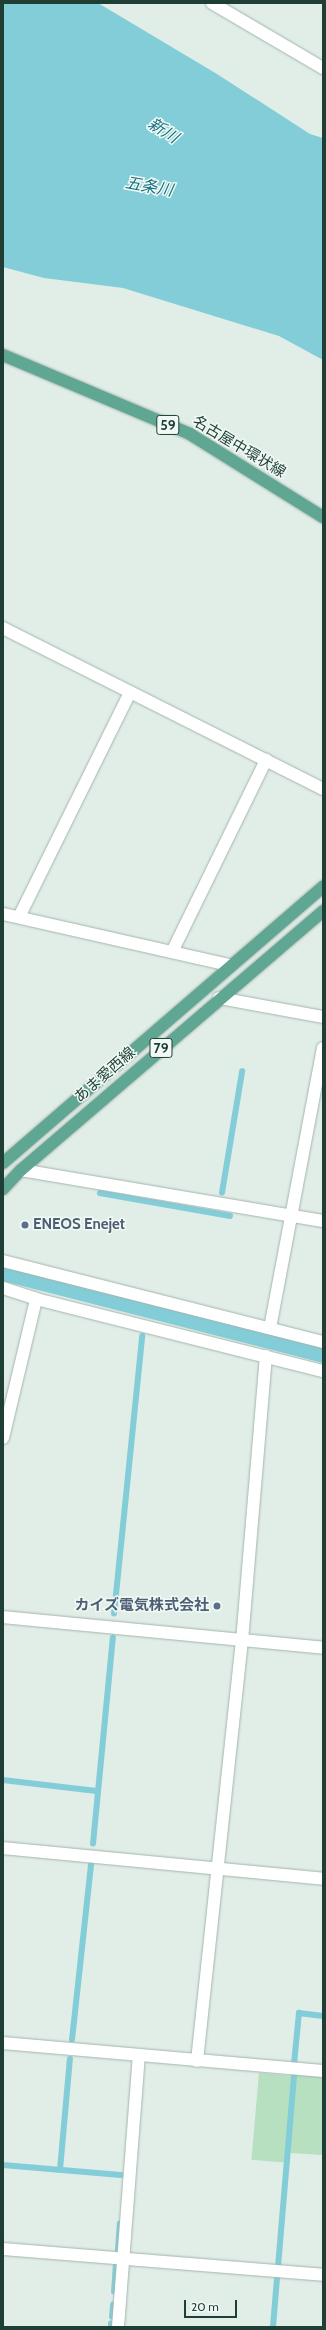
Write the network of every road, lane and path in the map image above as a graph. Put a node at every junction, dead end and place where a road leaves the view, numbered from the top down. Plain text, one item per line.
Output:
1 (212, 3) edge
2 (323, 68) edge
3 (3, 355) edge
4 (323, 517) edge
5 (3, 628) edge
6 (130, 692) junction
7 (266, 760) junction
8 (323, 789) edge
9 (323, 887) edge
10 (323, 911) edge
11 (3, 914) edge
12 (19, 917) junction
13 (172, 952) junction
14 (230, 965) junction
15 (219, 998) junction
16 (323, 1017) edge
17 (323, 1048) edge
18 (3, 1163) edge
19 (21, 1170) junction
20 (3, 1189) edge
21 (291, 1216) junction
22 (323, 1221) edge
23 (3, 1261) edge
24 (3, 1288) edge
25 (36, 1298) junction
26 (270, 1328) junction
27 (323, 1342) edge
28 (266, 1356) junction
29 (323, 1371) edge
30 (3, 1438) edge
31 (3, 1617) edge
32 (242, 1641) junction
33 (323, 1648) edge
34 (3, 1848) edge
35 (219, 1869) junction
36 (323, 1879) edge
37 (3, 2043) edge
38 (139, 2057) junction
39 (197, 2061) junction
40 (323, 2071) edge
41 (3, 2249) edge
42 (123, 2259) junction
43 (323, 2275) edge
44 (118, 2327) edge

1 - 2 street
3 - 4 main road, 名古屋中環状線 / 59
5 - 6 street
6 - 7 street
6 - 12 street
7 - 8 street
7 - 13 street
9 - 14 main road, あま愛西線 / 79
10 - 15 main road, あま愛西線 / 79
11 - 12 street
12 - 13 street
13 - 14 street
14 - 18 main road, あま愛西線 / 79
15 - 16 street
15 - 19 main road, あま愛西線 / 79
17 - 21 street
19 - 20 main road, あま愛西線 / 79
19 - 21 street
21 - 22 street
21 - 26 street
23 - 26 street
24 - 25 street
25 - 28 street
25 - 30 street
26 - 27 street
28 - 29 street
28 - 32 street
31 - 32 street
32 - 33 street
32 - 35 street
34 - 35 street
35 - 36 street
35 - 39 street
37 - 38 street
38 - 39 street
38 - 42 street
39 - 40 street
41 - 42 street
42 - 43 street
42 - 44 street

